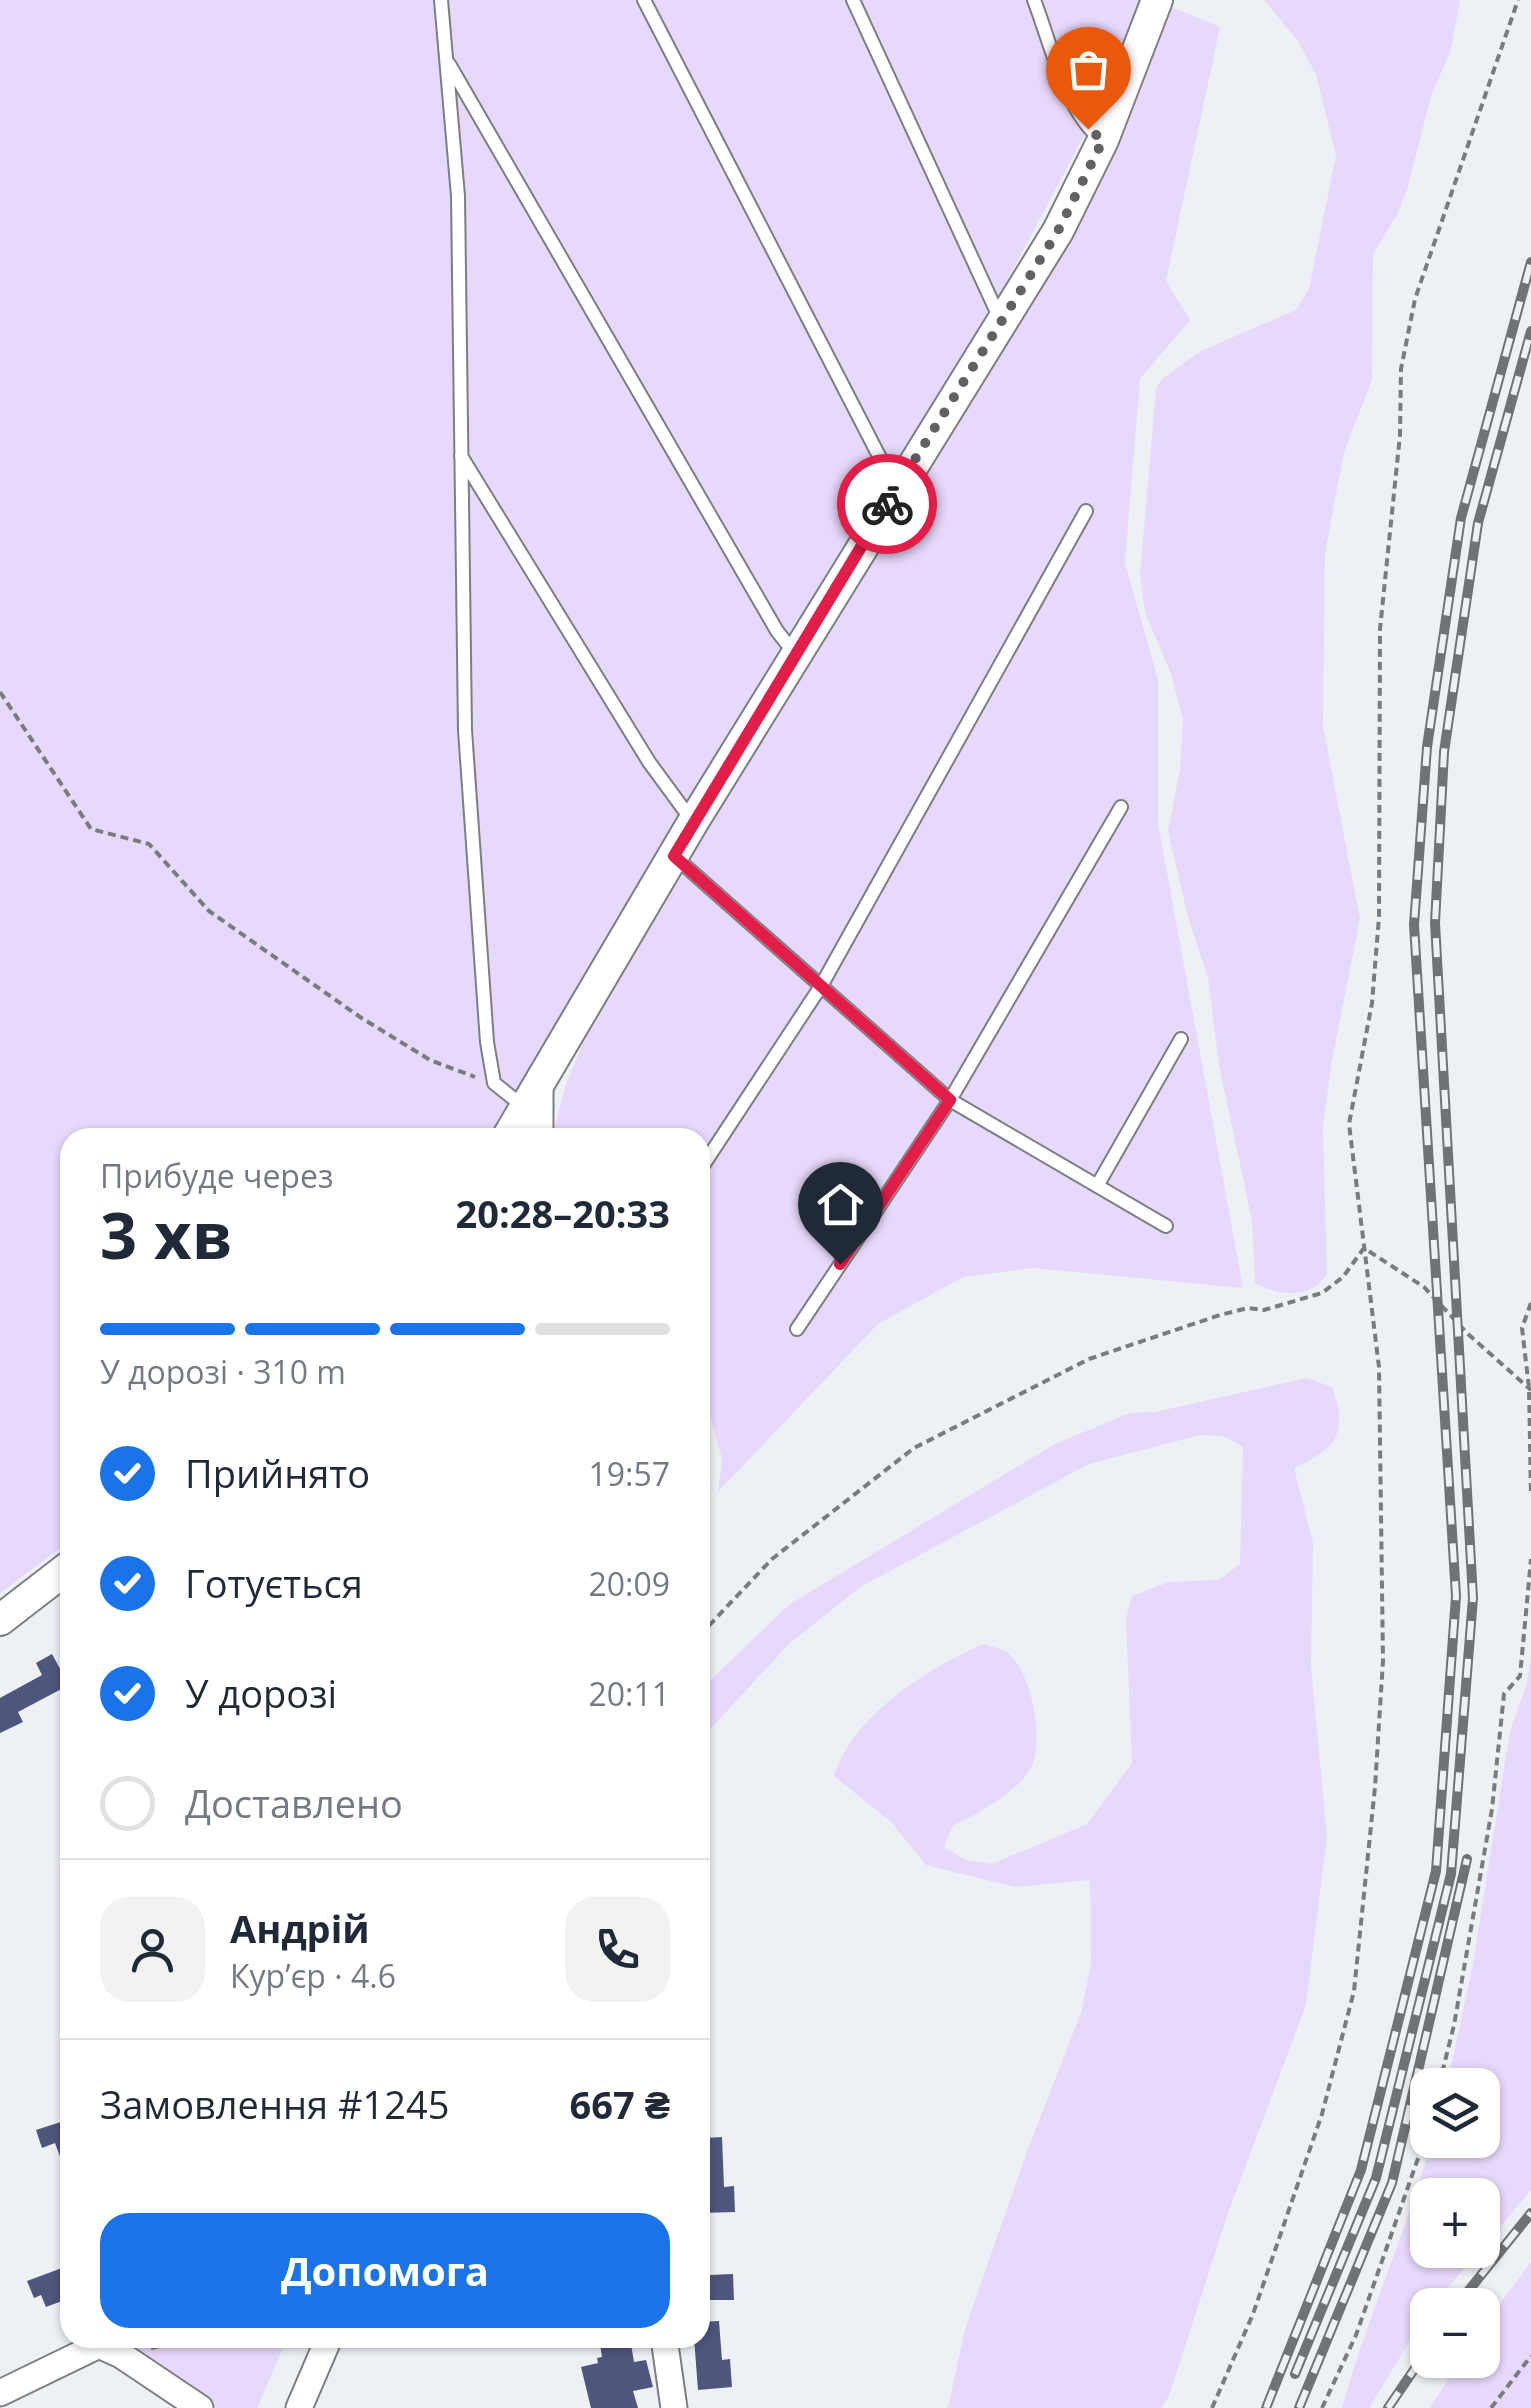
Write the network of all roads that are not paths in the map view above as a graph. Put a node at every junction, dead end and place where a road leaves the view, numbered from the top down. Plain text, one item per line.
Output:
1 (441, 0) edge
2 (644, 0) edge
3 (853, 0) edge
4 (1034, 0) edge
5 (1158, 0) edge
6 (445, 58) junction
7 (1103, 140) junction
8 (1002, 323) junction
9 (459, 454) junction
10 (896, 489) junction
11 (1086, 511) dead end
12 (798, 656) junction
13 (1122, 807) dead end
14 (693, 822) junction
15 (674, 856) junction
16 (822, 986) junction
17 (1181, 1040) dead end
18 (523, 1096) junction
19 (950, 1100) junction
20 (512, 1128) edge
21 (536, 1128) edge
22 (710, 1155) edge
23 (1097, 1186) junction
24 (1166, 1226) dead end
25 (796, 1329) dead end
26 (60, 1574) edge
27 (0, 1620) edge
28 (102, 2348) edge
29 (110, 2348) edge
30 (325, 2348) edge
31 (665, 2348) edge
32 (0, 2393) edge
33 (200, 2408) edge
34 (298, 2408) edge
35 (674, 2408) edge

1 - 6 lane
2 - 10 lane
3 - 8 lane
4 - 7 lane
5 - 7 street
6 - 9 lane
6 - 12 lane
7 - 8 street
8 - 10 street
9 - 14 lane
9 - 18 lane
10 - 12 street
11 - 16 lane
12 - 14 street
13 - 19 lane
14 - 15 street
15 - 16 lane
15 - 18 street
16 - 19 lane
16 - 22 lane
17 - 23 lane
18 - 20 street
18 - 21 street
19 - 23 lane
19 - 25 lane
23 - 24 lane
26 - 27 street
28 - 32 street
29 - 33 street
30 - 34 street
31 - 35 street

